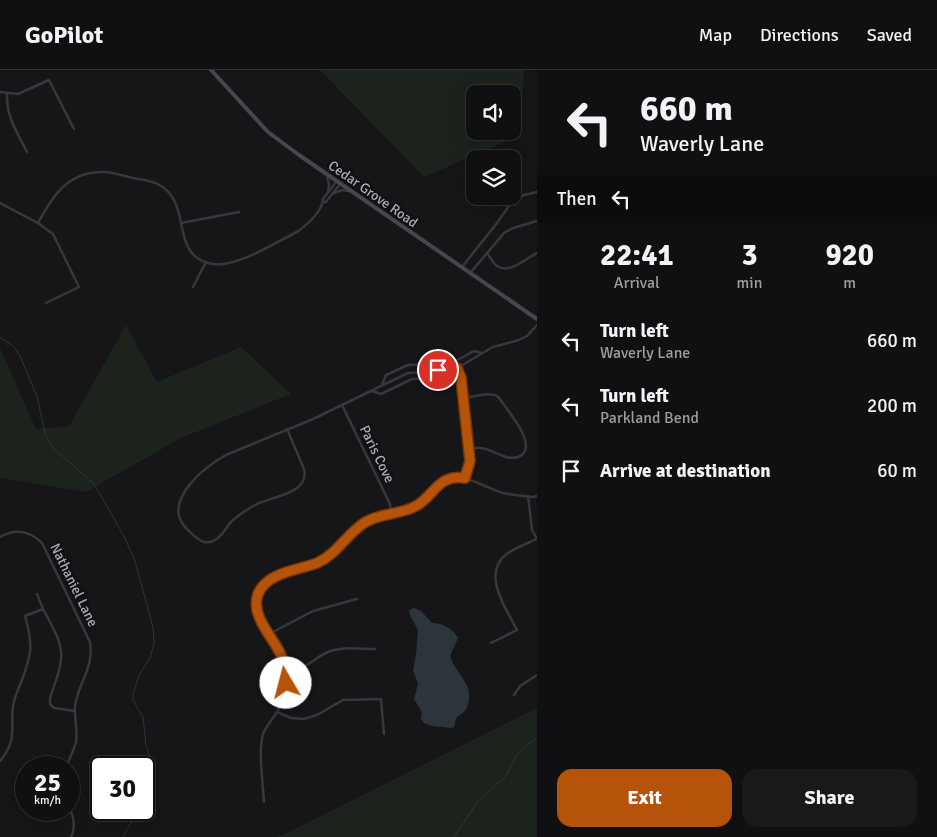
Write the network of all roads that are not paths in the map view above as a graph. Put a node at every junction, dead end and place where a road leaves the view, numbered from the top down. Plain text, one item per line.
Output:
1 (211, 70) edge
2 (0, 92) edge
3 (7, 94) junction
4 (74, 128) dead end
5 (27, 152) dead end
6 (327, 175) junction
7 (338, 183) junction
8 (349, 190) junction
9 (537, 192) edge
10 (328, 193) junction
11 (331, 196) junction
12 (323, 202) junction
13 (0, 203) edge
14 (239, 212) dead end
15 (537, 221) edge
16 (180, 222) junction
17 (38, 223) junction
18 (486, 253) junction
19 (537, 253) edge
20 (206, 262) junction
21 (462, 267) junction
22 (471, 272) junction
23 (193, 287) dead end
24 (46, 303) dead end
25 (537, 319) edge
26 (537, 325) edge
27 (484, 353) junction
28 (457, 368) junction
29 (438, 370) junction
30 (382, 385) junction
31 (371, 390) junction
32 (464, 398) junction
33 (342, 404) junction
34 (288, 429) junction
35 (469, 450) junction
36 (465, 478) junction
37 (528, 496) junction
38 (537, 496) edge
39 (391, 513) junction
40 (0, 537) edge
41 (537, 539) edge
42 (37, 594) dead end
43 (357, 599) dead end
44 (43, 609) junction
45 (269, 634) junction
46 (491, 643) dead end
47 (375, 649) dead end
48 (285, 672) junction
49 (537, 675) edge
50 (514, 695) dead end
51 (76, 711) junction
52 (277, 712) junction
53 (384, 734) dead end
54 (71, 756) edge
55 (0, 761) edge
56 (264, 802) dead end
57 (73, 821) edge
58 (71, 837) edge

1 - 6 main road, Cedar Grove Road
2 - 3 street
3 - 4 street
3 - 5 street
6 - 7 main road, Cedar Grove Road
6 - 10 street
7 - 8 main road, Cedar Grove Road
7 - 10 street
7 - 11 street
8 - 11 street
8 - 21 main road, Cedar Grove Road
9 - 21 street
10 - 12 street
11 - 12 street
12 - 20 street
13 - 17 street
14 - 16 street
15 - 18 street
16 - 17 street
16 - 20 street
17 - 24 street
18 - 19 street
18 - 22 street
20 - 23 street
21 - 22 main road, Cedar Grove Road
22 - 25 main road, Cedar Grove Road
26 - 27 street
27 - 28 street
27 - 30 street
28 - 29 street
28 - 32 street
29 - 30 street
29 - 31 street
30 - 31 street
31 - 33 street
32 - 35 street
32 - 35 street
33 - 34 street
33 - 39 street, Paris Cove
34 - 34 street
35 - 36 street
36 - 37 street
36 - 39 street
37 - 38 street
37 - 41 street
39 - 45 street
40 - 51 street, Nathaniel Lane
41 - 46 street
42 - 44 street
43 - 45 street
44 - 51 street
44 - 55 street
45 - 48 street
47 - 48 street
48 - 52 street
49 - 50 street
51 - 54 street, Nathaniel Lane
52 - 53 street
52 - 56 street
57 - 58 street

